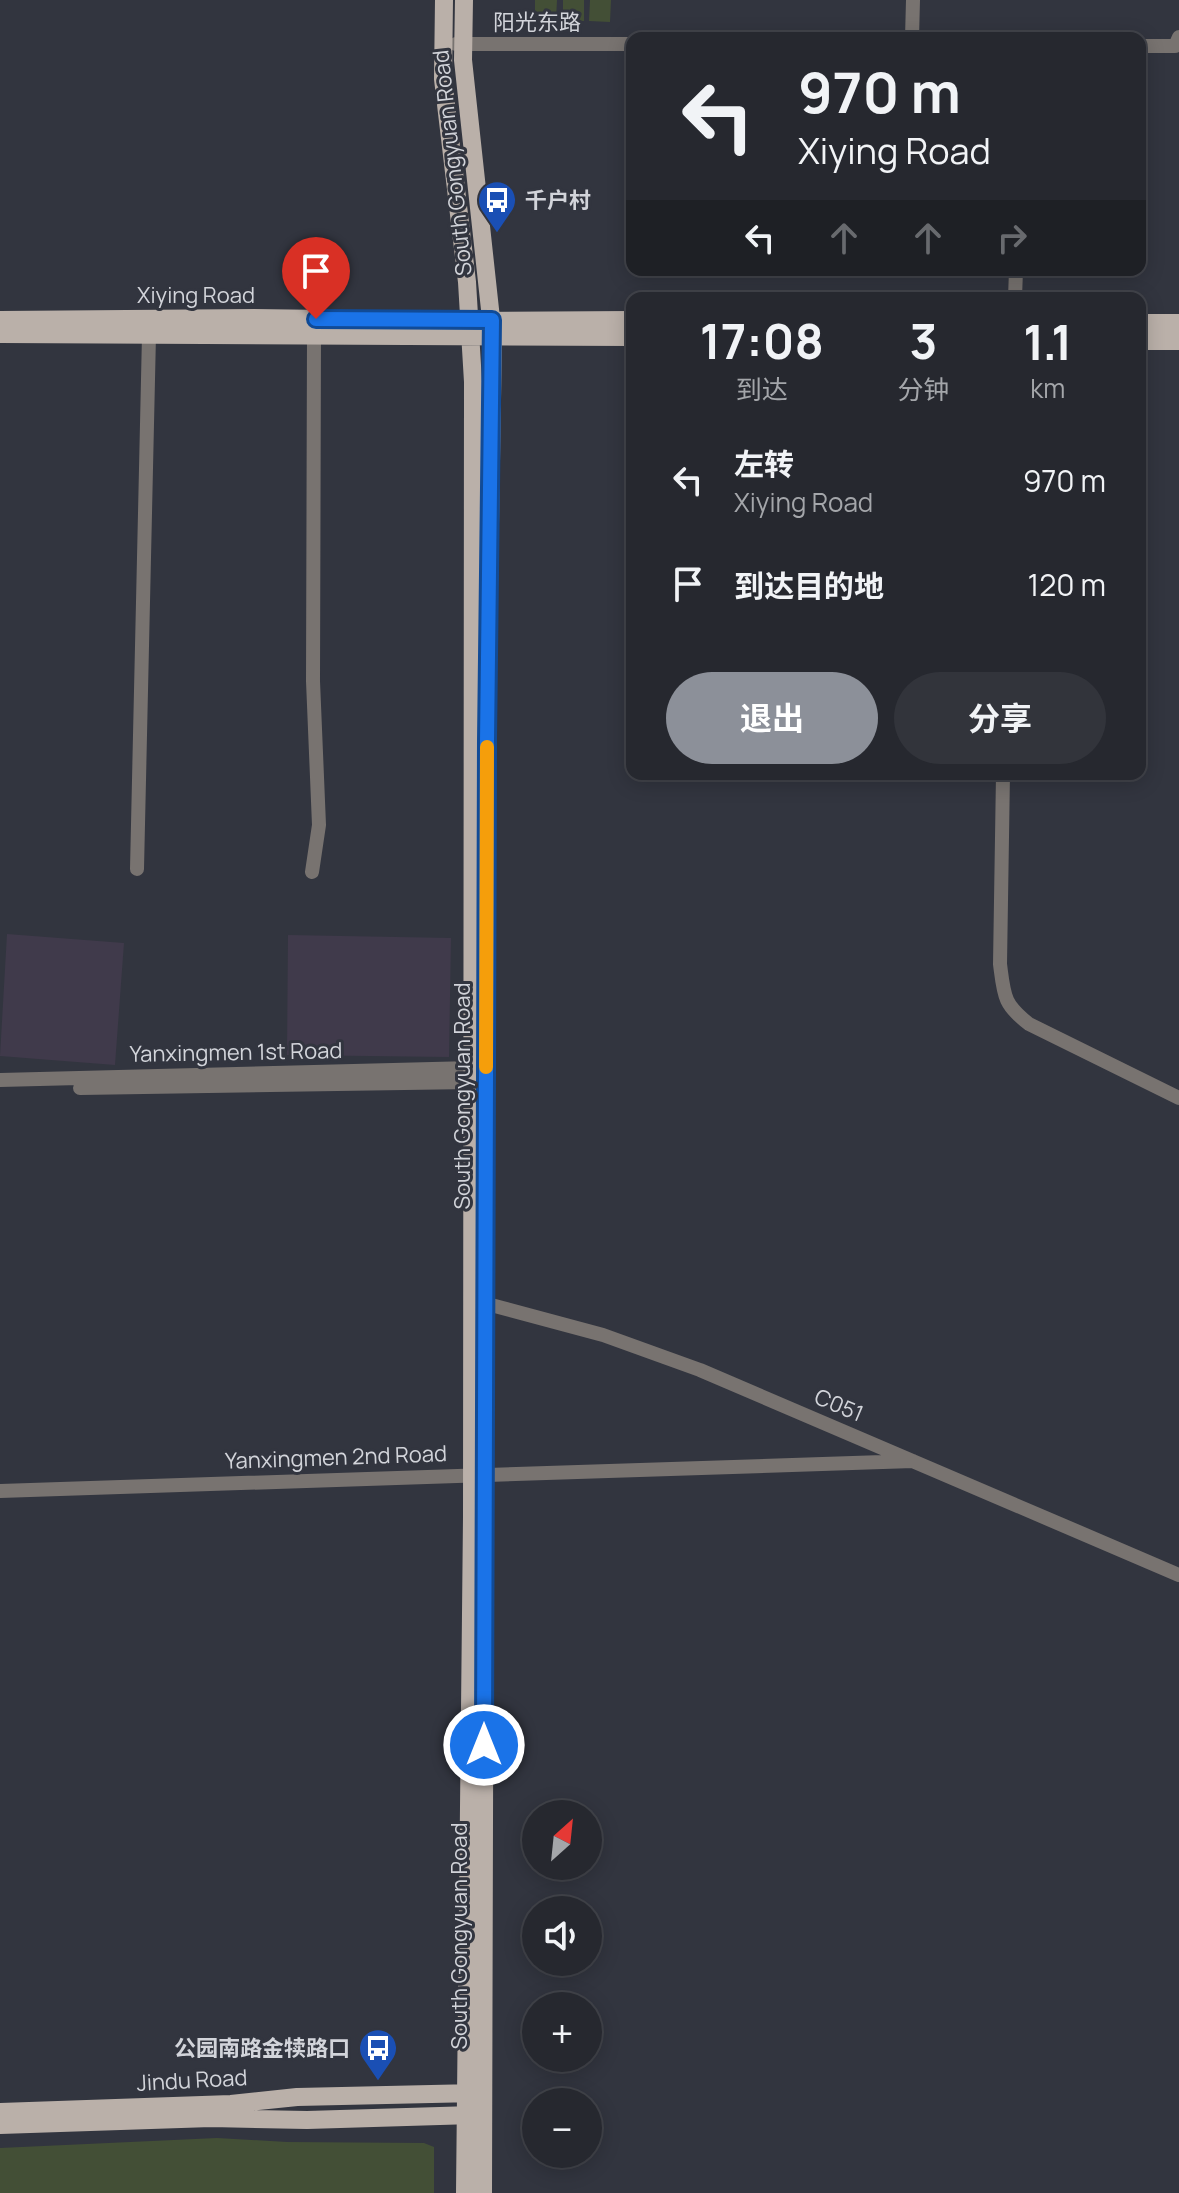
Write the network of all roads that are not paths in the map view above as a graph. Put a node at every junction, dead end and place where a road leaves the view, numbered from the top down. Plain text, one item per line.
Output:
1 (444, 0) edge
2 (464, 0) edge
3 (913, 0) edge
4 (912, 32) edge
5 (1177, 41) edge
6 (464, 44) junction
7 (626, 44) edge
8 (442, 45) junction
9 (1146, 45) edge
10 (0, 320) edge
11 (626, 320) edge
12 (1146, 323) edge
13 (1179, 323) edge
14 (492, 329) junction
15 (470, 330) junction
16 (0, 334) edge
17 (149, 335) junction
18 (314, 336) junction
19 (626, 337) edge
20 (1146, 341) edge
21 (1179, 341) edge
22 (1003, 780) edge
23 (137, 869) dead end
24 (312, 872) dead end
25 (472, 1075) junction
26 (0, 1080) edge
27 (0, 1089) edge
28 (1179, 1098) edge
29 (478, 1302) junction
30 (913, 1461) junction
31 (479, 1473) junction
32 (0, 1491) edge
33 (1179, 1575) edge
34 (474, 2093) junction
35 (0, 2112) edge
36 (473, 2116) junction
37 (0, 2125) edge
38 (465, 2193) edge
39 (483, 2193) edge

1 - 8 main road, South Gongyuan Road
2 - 6 main road, South Gongyuan Road
3 - 4 street
5 - 9 street
6 - 7 street, 阳光东路
6 - 8 street, 阳光东路
6 - 14 main road, South Gongyuan Road
8 - 15 main road, South Gongyuan Road
10 - 15 main road, Xiying Road
11 - 14 main road, Xiying Road
12 - 13 main road
14 - 15 main road, Xiying Road
14 - 19 main road, Xiying Road
14 - 29 main road, South Gongyuan Road
15 - 18 main road, Xiying Road
15 - 25 main road, South Gongyuan Road
16 - 17 main road, Xiying Road
17 - 18 main road, Xiying Road
17 - 23 street
18 - 24 street
20 - 21 main road
22 - 28 street
25 - 26 street, Yanxingmen 1st Road
25 - 27 street, Yanxingmen 1st Road
25 - 29 main road, South Gongyuan Road
29 - 30 street, C051
29 - 31 main road, South Gongyuan Road
30 - 31 street, Yanxingmen 2nd Road
30 - 33 street, C051
31 - 32 street, Yanxingmen 2nd Road
31 - 34 main road, South Gongyuan Road
34 - 35 main road, Jindu Road
34 - 36 main road, South Gongyuan Road
36 - 37 main road, Jindu Road
36 - 38 main road, South Gongyuan Road
36 - 39 main road, South Gongyuan Road

